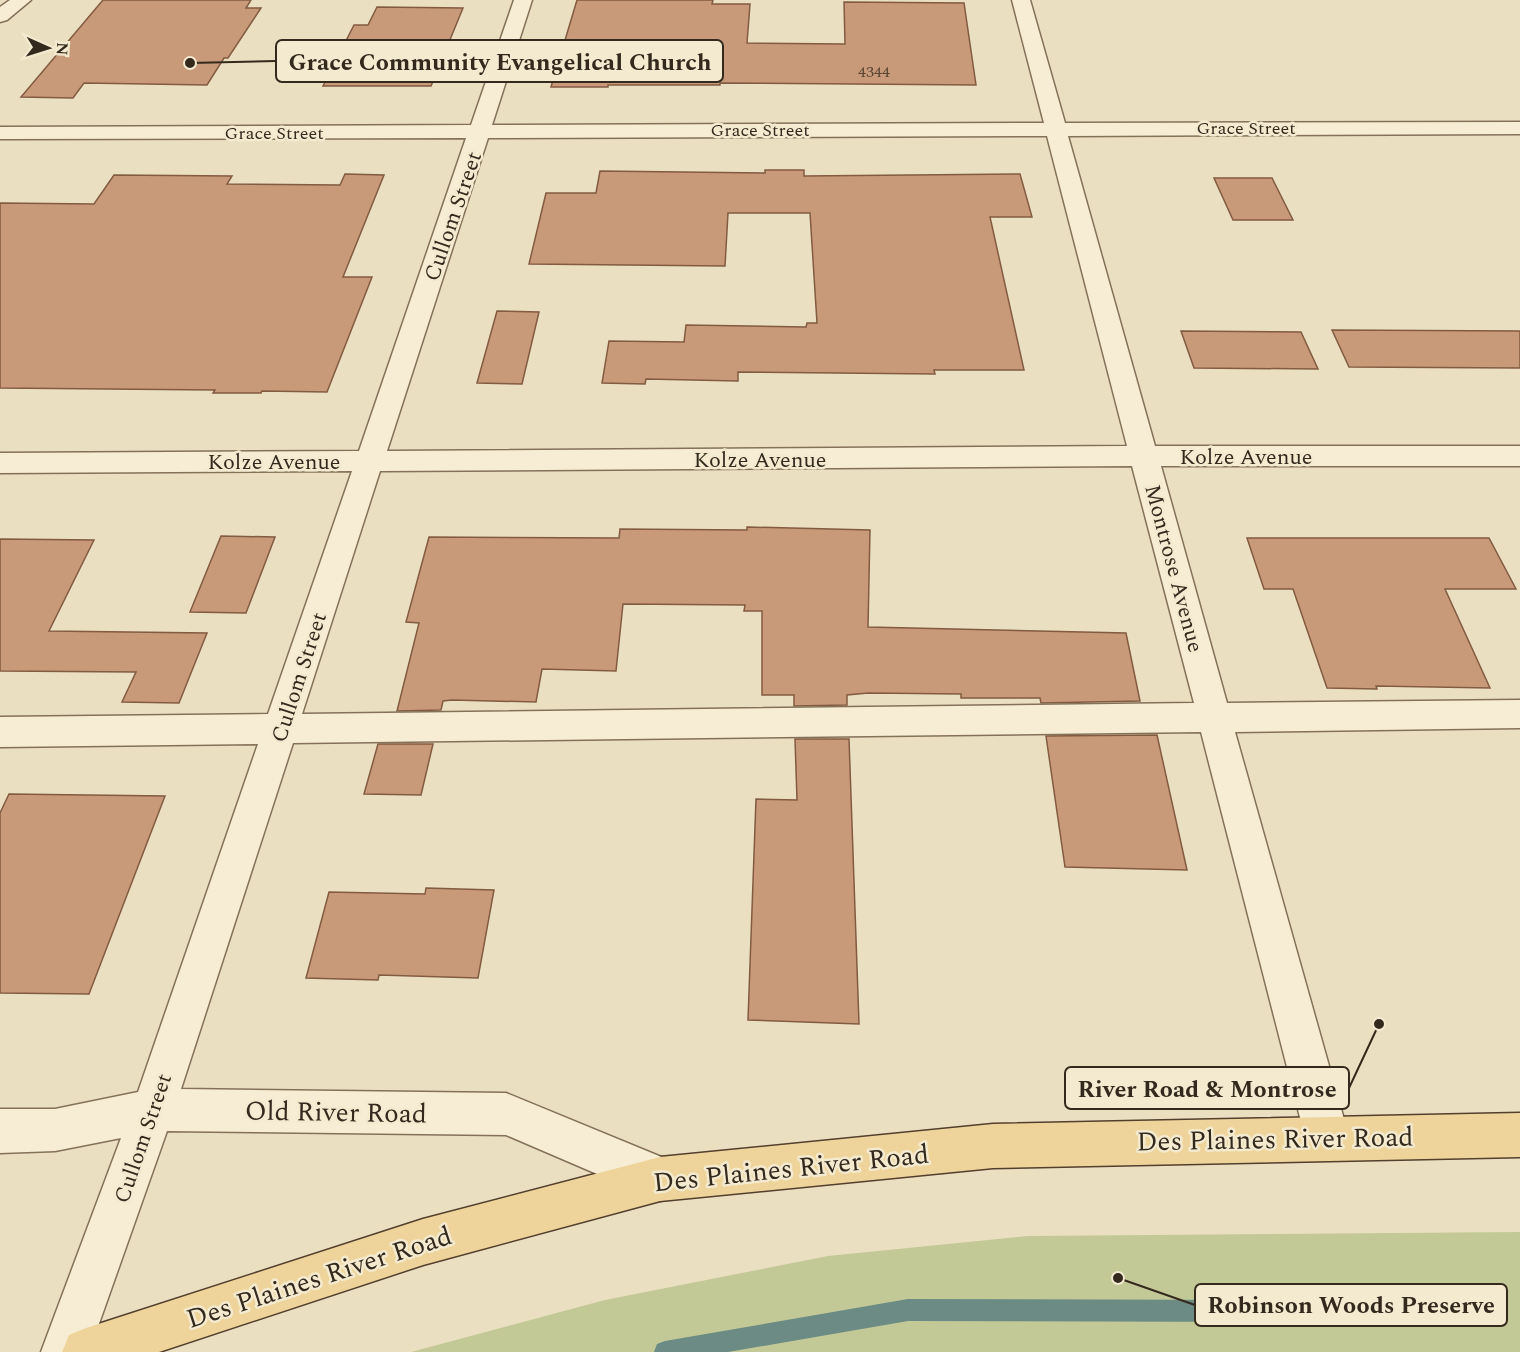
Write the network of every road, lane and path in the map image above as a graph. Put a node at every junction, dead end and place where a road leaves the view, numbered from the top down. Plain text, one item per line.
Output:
1 (22, 0) edge
2 (523, 0) edge
3 (1021, 0) edge
4 (0, 16) edge
5 (1055, 128) junction
6 (1520, 128) edge
7 (480, 132) junction
8 (0, 133) edge
9 (1144, 456) junction
10 (1520, 456) edge
11 (370, 461) junction
12 (0, 463) edge
13 (1520, 714) edge
14 (1215, 716) junction
15 (281, 728) junction
16 (0, 732) edge
17 (153, 1110) junction
18 (0, 1131) edge
19 (1520, 1135) edge
20 (1327, 1137) junction
21 (660, 1179) junction
22 (65, 1352) edge
23 (86, 1352) edge

1 - 4 street
2 - 7 street, Cullom Street
3 - 5 street, Montrose Avenue
5 - 6 street, Grace Street
5 - 7 street, Grace Street
5 - 9 street, Montrose Avenue
7 - 8 street, Grace Street
7 - 11 street, Cullom Street
9 - 10 street, Kolze Avenue
9 - 11 street, Kolze Avenue
9 - 14 street, Montrose Avenue
11 - 12 street, Kolze Avenue
11 - 15 street, Cullom Street
13 - 14 street
14 - 15 street
14 - 20 street, Montrose Avenue
15 - 16 street
15 - 17 street, Cullom Street
17 - 18 street, Old River Road
17 - 21 street, Old River Road
17 - 22 street, Cullom Street
19 - 20 main road, Des Plaines River Road
20 - 21 main road, Des Plaines River Road
21 - 23 main road, Des Plaines River Road

